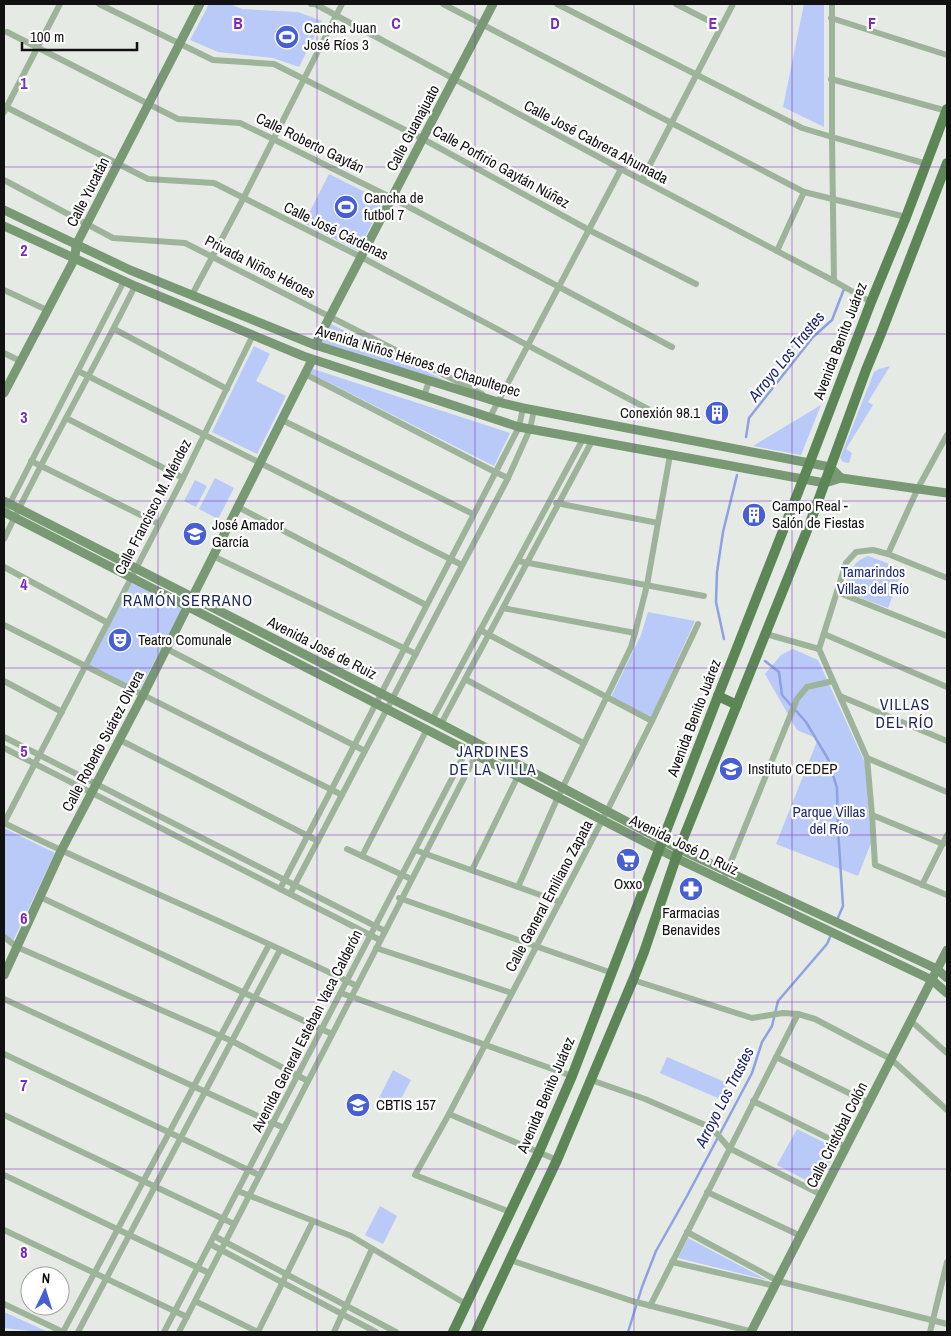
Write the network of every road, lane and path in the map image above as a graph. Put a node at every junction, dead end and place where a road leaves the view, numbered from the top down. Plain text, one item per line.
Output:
1 (60, 4) edge
2 (99, 4) edge
3 (200, 4) edge
4 (311, 4) edge
5 (342, 4) edge
6 (443, 4) edge
7 (493, 4) edge
8 (557, 4) edge
9 (676, 4) edge
10 (733, 4) edge
11 (832, 4) edge
12 (336, 15) junction
13 (832, 18) junction
14 (482, 25) junction
15 (722, 27) junction
16 (7, 32) dead end
17 (180, 43) junction
18 (38, 48) junction
19 (947, 55) edge
20 (697, 74) junction
21 (304, 79) junction
22 (831, 79) junction
23 (454, 80) junction
24 (148, 105) junction
25 (5, 108) edge
26 (947, 110) edge
27 (672, 123) junction
28 (832, 137) junction
29 (273, 139) junction
30 (423, 139) junction
31 (947, 162) edge
32 (118, 164) junction
33 (927, 164) junction
34 (621, 169) junction
35 (945, 176) edge
36 (4, 180) edge
37 (642, 180) junction
38 (804, 192) junction
39 (392, 198) junction
40 (243, 199) junction
41 (833, 199) junction
42 (4, 210) edge
43 (906, 218) junction
44 (87, 224) junction
45 (4, 226) edge
46 (589, 230) junction
47 (76, 244) junction
48 (777, 251) junction
49 (361, 256) junction
50 (212, 257) junction
51 (75, 258) junction
52 (124, 281) junction
53 (834, 281) junction
54 (696, 284) dead end
55 (135, 286) junction
56 (559, 287) junction
57 (4, 290) edge
58 (192, 295) junction
59 (871, 302) junction
60 (47, 310) junction
61 (330, 317) junction
62 (114, 329) junction
63 (253, 335) junction
64 (315, 345) junction
65 (528, 346) junction
66 (672, 347) dead end
67 (4, 353) edge
68 (312, 360) junction
69 (20, 361) junction
70 (78, 372) junction
71 (304, 374) junction
72 (88, 377) junction
73 (429, 380) junction
74 (227, 389) junction
75 (4, 393) edge
76 (424, 396) junction
77 (498, 402) junction
78 (523, 408) junction
79 (648, 409) dead end
80 (534, 410) junction
81 (66, 418) junction
82 (490, 418) junction
83 (282, 420) junction
84 (519, 427) junction
85 (530, 429) junction
86 (947, 434) edge
87 (204, 435) junction
88 (588, 440) junction
89 (670, 455) junction
90 (31, 461) junction
91 (810, 462) junction
92 (260, 463) junction
93 (41, 466) junction
94 (830, 467) junction
95 (495, 472) junction
96 (183, 478) junction
97 (508, 478) junction
98 (841, 478) junction
99 (803, 480) junction
100 (825, 483) junction
101 (918, 488) junction
102 (947, 493) edge
103 (550, 502) junction
104 (559, 504) junction
105 (238, 507) junction
106 (5, 509) edge
107 (18, 509) junction
108 (473, 514) junction
109 (14, 518) junction
110 (658, 523) junction
111 (159, 524) junction
112 (4, 539) edge
113 (888, 554) junction
114 (213, 556) junction
115 (450, 559) junction
116 (518, 561) junction
117 (527, 562) junction
118 (462, 565) junction
119 (4, 567) edge
120 (136, 569) junction
121 (132, 578) junction
122 (947, 578) edge
123 (647, 585) junction
124 (836, 592) junction
125 (704, 596) dead end
126 (192, 598) junction
127 (426, 606) junction
128 (188, 607) junction
129 (503, 608) junction
130 (108, 622) junction
131 (698, 624) dead end
132 (4, 625) edge
133 (480, 630) junction
134 (635, 633) junction
135 (766, 634) junction
136 (824, 634) junction
137 (489, 635) junction
138 (947, 636) edge
139 (166, 649) junction
140 (404, 649) junction
141 (819, 649) junction
142 (416, 654) junction
143 (86, 666) junction
144 (465, 680) junction
145 (4, 681) edge
146 (833, 681) junction
147 (947, 687) edge
148 (381, 694) junction
149 (143, 696) junction
150 (718, 696) junction
151 (840, 696) junction
152 (607, 697) junction
153 (392, 699) junction
154 (376, 703) junction
155 (738, 705) junction
156 (387, 709) junction
157 (62, 712) junction
158 (432, 720) junction
159 (652, 722) junction
160 (441, 724) junction
161 (427, 729) junction
162 (4, 737) edge
163 (120, 740) junction
164 (947, 741) edge
165 (476, 743) junction
166 (583, 743) junction
167 (354, 746) junction
168 (4, 748) edge
169 (365, 751) junction
170 (471, 752) junction
171 (39, 755) junction
172 (867, 758) junction
173 (34, 764) junction
174 (518, 776) junction
175 (96, 784) junction
176 (562, 788) junction
177 (331, 790) junction
178 (947, 792) edge
179 (91, 793) junction
180 (342, 796) junction
181 (558, 797) junction
182 (607, 811) junction
183 (872, 814) junction
184 (603, 820) junction
185 (4, 823) edge
186 (947, 835) edge
187 (308, 836) junction
188 (318, 841) junction
189 (943, 844) junction
190 (661, 845) junction
191 (347, 849) dead end
192 (415, 850) junction
193 (61, 851) junction
194 (425, 853) junction
195 (678, 853) junction
196 (362, 856) junction
197 (472, 870) junction
198 (727, 871) junction
199 (402, 875) junction
200 (411, 879) junction
201 (285, 880) junction
202 (723, 880) junction
203 (295, 885) junction
204 (922, 885) junction
205 (518, 887) junction
206 (280, 889) junction
207 (290, 894) junction
208 (947, 895) edge
209 (392, 896) junction
210 (40, 897) junction
211 (401, 899) junction
212 (560, 902) junction
213 (376, 926) junction
214 (385, 931) junction
215 (371, 936) junction
216 (4, 937) edge
217 (380, 940) junction
218 (269, 945) junction
219 (537, 946) junction
220 (17, 947) junction
221 (376, 948) junction
222 (280, 950) junction
223 (947, 950) edge
224 (937, 969) junction
225 (612, 973) junction
226 (4, 975) edge
227 (947, 978) edge
228 (633, 980) junction
229 (932, 980) junction
230 (347, 981) junction
231 (357, 986) junction
232 (244, 992) junction
233 (341, 993) junction
234 (512, 993) junction
235 (947, 993) edge
236 (351, 997) junction
237 (254, 998) junction
238 (4, 999) edge
239 (798, 1014) junction
240 (911, 1021) junction
241 (322, 1029) junction
242 (332, 1034) junction
243 (221, 1036) junction
244 (232, 1041) junction
245 (485, 1045) junction
246 (947, 1053) edge
247 (4, 1054) edge
248 (776, 1057) junction
249 (891, 1059) junction
250 (298, 1076) junction
251 (572, 1076) junction
252 (591, 1080) junction
253 (308, 1081) junction
254 (194, 1087) junction
255 (205, 1092) junction
256 (753, 1101) junction
257 (869, 1103) junction
258 (947, 1110) edge
259 (449, 1114) junction
260 (4, 1115) edge
261 (273, 1123) junction
262 (284, 1128) junction
263 (169, 1133) junction
264 (180, 1138) junction
265 (846, 1147) junction
266 (729, 1148) junction
267 (539, 1152) junction
268 (557, 1160) junction
269 (248, 1170) junction
270 (4, 1175) edge
271 (259, 1175) junction
272 (144, 1181) junction
273 (154, 1186) junction
274 (238, 1191) junction
275 (707, 1192) junction
276 (822, 1195) junction
277 (249, 1196) junction
278 (510, 1212) junction
279 (223, 1219) junction
280 (313, 1221) junction
281 (234, 1224) junction
282 (118, 1229) junction
283 (4, 1230) edge
284 (687, 1232) junction
285 (129, 1235) junction
286 (214, 1236) junction
287 (801, 1236) junction
288 (225, 1242) junction
289 (210, 1244) junction
290 (372, 1249) junction
291 (221, 1250) junction
292 (510, 1260) junction
293 (672, 1262) junction
294 (947, 1262) edge
295 (198, 1268) junction
296 (94, 1273) junction
297 (209, 1273) junction
298 (287, 1274) junction
299 (106, 1279) junction
300 (283, 1282) junction
301 (776, 1283) junction
302 (195, 1301) junction
303 (4, 1304) edge
304 (466, 1304) junction
305 (647, 1305) junction
306 (346, 1306) junction
307 (175, 1311) junction
308 (342, 1314) junction
309 (187, 1317) junction
310 (933, 1320) junction
311 (947, 1324) edge
312 (63, 1332) edge
313 (78, 1332) edge
314 (164, 1332) edge
315 (179, 1332) edge
316 (258, 1332) edge
317 (334, 1332) edge
318 (376, 1332) edge
319 (396, 1332) edge
320 (453, 1332) edge
321 (476, 1332) edge
322 (752, 1332) edge
323 (930, 1332) edge

1 - 18 street
2 - 17 street, Calle Porfirio Gaytán Núñez
3 - 17 street, Calle Yucatán
4 - 12 street, Calle José Cabrera Ahumada
5 - 12 street
6 - 14 street
7 - 14 street, Calle Guanajuato
8 - 20 street
9 - 15 street
10 - 15 street
11 - 13 street
12 - 21 street
12 - 23 street, Calle José Cabrera Ahumada
13 - 19 street
13 - 22 street
14 - 23 street, Calle Guanajuato
14 - 27 street
15 - 20 street
16 - 18 street, Calle Roberto Gaytán
17 - 21 street, Calle Porfirio Gaytán Núñez
17 - 24 street, Calle Yucatán
18 - 24 street, Calle Roberto Gaytán
18 - 25 street
20 - 27 street
20 - 28 street
21 - 29 street
21 - 30 street, Calle Porfirio Gaytán Núñez
22 - 26 street
22 - 28 street
23 - 30 street, Calle Guanajuato
23 - 34 street, Calle José Cabrera Ahumada
24 - 29 street, Calle Roberto Gaytán
24 - 32 street, Calle Yucatán
25 - 32 street, Calle José Cárdenas
26 - 33 main road, Avenida Benito Juárez
27 - 37 street
27 - 38 street
28 - 33 street
28 - 41 street
29 - 39 street, Calle Roberto Gaytán
29 - 40 street
30 - 39 street, Calle Guanajuato
30 - 46 street, Calle Porfirio Gaytán Núñez
31 - 35 main road
32 - 40 street, Calle José Cárdenas
32 - 44 street, Calle Yucatán
33 - 43 main road, Avenida Benito Juárez
34 - 37 street, Calle José Cabrera Ahumada
34 - 46 street
35 - 94 main road
36 - 44 street, Privada Niños Héroes
37 - 48 street, Calle José Cabrera Ahumada
38 - 41 street
38 - 48 street
39 - 49 street, Calle Guanajuato
39 - 56 street, Calle Roberto Gaytán
40 - 49 street, Calle José Cárdenas
40 - 50 street
41 - 43 street
41 - 53 street
42 - 47 street, Avenida Niños Héroes de Chapultepec
43 - 59 main road, Avenida Benito Juárez
44 - 47 street, Calle Yucatán
44 - 50 street, Privada Niños Héroes
45 - 51 street, Avenida Niños Héroes de Chapultepec
46 - 54 street, Calle Porfirio Gaytán Núñez
46 - 56 street
47 - 51 street, Calle Yucatán
47 - 58 street, Avenida Niños Héroes de Chapultepec
48 - 53 street, Calle José Cabrera Ahumada
49 - 61 street, Calle Guanajuato
49 - 65 street, Calle José Cárdenas
50 - 58 street
50 - 61 street, Privada Niños Héroes
51 - 52 street, Avenida Niños Héroes de Chapultepec
51 - 60 street, Calle Yucatán
52 - 55 street, Avenida Niños Héroes de Chapultepec
52 - 70 street
53 - 59 street, Calle José Cabrera Ahumada
55 - 62 street
55 - 63 street, Avenida Niños Héroes de Chapultepec
56 - 65 street
56 - 66 street, Calle Roberto Gaytán
57 - 60 street
58 - 64 street, Avenida Niños Héroes de Chapultepec
59 - 91 main road, Avenida Benito Juárez
60 - 69 street, Calle Yucatán
61 - 64 street, Calle Guanajuato
61 - 77 street, Privada Niños Héroes
62 - 72 street
62 - 74 street
63 - 68 street, Avenida Niños Héroes de Chapultepec
63 - 74 street, Calle Francisco M. Méndez
64 - 73 street, Avenida Niños Héroes de Chapultepec
65 - 77 street
65 - 79 street, Calle José Cárdenas
67 - 69 street
68 - 71 street, Calle Roberto Suárez Olvera
68 - 76 street, Avenida Niños Héroes de Chapultepec
69 - 75 street, Calle Yucatán
70 - 72 street
70 - 90 street
71 - 83 street, Calle Roberto Suárez Olvera
71 - 95 street
72 - 81 street
72 - 87 street
73 - 76 street
73 - 77 street, Avenida Niños Héroes de Chapultepec
74 - 87 street, Calle Francisco M. Méndez
76 - 82 street, Avenida Niños Héroes de Chapultepec
77 - 78 street, Avenida Niños Héroes de Chapultepec
77 - 82 street
78 - 80 street, Avenida Niños Héroes de Chapultepec
78 - 84 street
80 - 85 street
80 - 91 street, Avenida Niños Héroes de Chapultepec
81 - 93 street
81 - 96 street
82 - 84 street, Avenida Niños Héroes de Chapultepec
83 - 92 street, Calle Roberto Suárez Olvera
83 - 108 street
84 - 85 street, Avenida Niños Héroes de Chapultepec
84 - 95 street
85 - 88 street, Avenida Niños Héroes de Chapultepec
85 - 97 street
86 - 101 street
87 - 92 street
87 - 96 street, Calle Francisco M. Méndez
88 - 89 street, Avenida Niños Héroes de Chapultepec
88 - 103 street
88 - 104 street
89 - 99 street, Avenida Niños Héroes de Chapultepec
89 - 110 street
90 - 93 street
90 - 106 street
91 - 94 street, Avenida Niños Héroes de Chapultepec
91 - 99 main road, Avenida Benito Juárez
92 - 105 street, Calle Roberto Suárez Olvera
92 - 115 street
93 - 107 street
93 - 111 street
94 - 98 street
94 - 100 main road
95 - 97 street
95 - 108 street
96 - 111 street, Calle Francisco M. Méndez
97 - 118 street
98 - 100 street, Avenida Niños Héroes de Chapultepec
98 - 101 street, Avenida Niños Héroes de Chapultepec
99 - 100 street, Avenida Niños Héroes de Chapultepec
99 - 150 main road, Avenida Benito Juárez
100 - 135 main road
101 - 102 street, Avenida Niños Héroes de Chapultepec
101 - 113 street
103 - 104 street
103 - 116 street
104 - 110 street
104 - 117 street
105 - 114 street, Calle Roberto Suárez Olvera
105 - 127 street
106 - 107 street, Avenida José de Ruiz
106 - 109 street, Avenida José de Ruiz
107 - 109 street
107 - 120 street, Avenida José de Ruiz
108 - 115 street
109 - 112 street
109 - 121 street, Avenida José de Ruiz
110 - 123 street
111 - 120 street, Calle Francisco M. Méndez
113 - 122 street
113 - 124 street
114 - 126 street, Calle Roberto Suárez Olvera
114 - 140 street
115 - 118 street
115 - 127 street
116 - 117 street
116 - 133 street
117 - 123 street
117 - 129 street
118 - 142 street
119 - 130 street
120 - 121 street, Calle Francisco M. Méndez
120 - 126 street, Avenida José de Ruiz
121 - 128 street, Avenida José de Ruiz
121 - 130 street, Calle Francisco M. Méndez
123 - 125 street
123 - 134 street
124 - 136 street
124 - 138 street
126 - 128 street, Calle Roberto Suárez Olvera
126 - 148 street, Avenida José de Ruiz
127 - 140 street
128 - 139 street, Calle Roberto Suárez Olvera
128 - 154 street, Avenida José de Ruiz
129 - 134 street
129 - 137 street
130 - 143 street, Calle Francisco M. Méndez
131 - 159 street, Calle General Emiliano Zapata
132 - 143 street
133 - 137 street
133 - 158 street
134 - 152 street
135 - 141 street
135 - 155 main road
136 - 141 street
136 - 147 street
137 - 144 street
137 - 152 street
139 - 149 street, Calle Roberto Suárez Olvera
139 - 167 street
140 - 142 street
140 - 148 street
141 - 146 street
142 - 153 street
143 - 149 street
143 - 157 street, Calle Francisco M. Méndez
144 - 160 street
144 - 166 street
145 - 157 street
146 - 151 street
146 - 198 street
148 - 153 street, Avenida José de Ruiz
148 - 154 street
149 - 163 street, Calle Roberto Suárez Olvera
149 - 177 street
150 - 155 main road
150 - 190 main road, Avenida Benito Juárez
151 - 164 street
151 - 172 street
152 - 159 street
152 - 166 street
153 - 156 street
153 - 158 street, Avenida José de Ruiz
154 - 156 street, Avenida José de Ruiz
154 - 167 street
155 - 195 main road
156 - 161 street, Avenida José de Ruiz
156 - 169 street
157 - 171 street, Calle Francisco M. Méndez
158 - 160 street, Avenida José de Ruiz
159 - 182 street, Calle General Emiliano Zapata
160 - 165 street, Avenida José D. Ruiz
161 - 170 street, Avenida José D. Ruiz
161 - 196 street
162 - 171 street
163 - 175 street, Calle Roberto Suárez Olvera
163 - 187 street
165 - 170 street
165 - 176 street, Avenida José D. Ruiz
166 - 176 street
167 - 169 street
167 - 177 street
168 - 173 street
169 - 180 street
170 - 174 street, Avenida José D. Ruiz
170 - 192 street, Avenida General Esteban Vaca Calderón
170 - 194 street, Avenida General Esteban Vaca Calderón
171 - 173 street, Calle Francisco M. Méndez
171 - 175 street
172 - 178 street
172 - 183 street
173 - 179 street
173 - 185 street, Calle Francisco M. Méndez
174 - 181 street, Avenida José D. Ruiz
174 - 197 street
175 - 179 street, Calle Roberto Suárez Olvera
175 - 201 street
176 - 181 street
176 - 182 street, Avenida José D. Ruiz
177 - 180 street
177 - 187 street
179 - 193 street, Calle Roberto Suárez Olvera
179 - 206 street
180 - 188 street
181 - 184 street, Avenida José D. Ruiz
181 - 205 street
182 - 184 street, Calle General Emiliano Zapata
182 - 190 street, Avenida José D. Ruiz
183 - 189 street
183 - 204 street
184 - 190 street, Avenida José D. Ruiz
184 - 212 street, Calle General Emiliano Zapata
185 - 193 street
186 - 189 street
187 - 188 street
187 - 201 street
188 - 203 street
189 - 204 street
190 - 195 street, Avenida José D. Ruiz
190 - 225 main road, Avenida Benito Juárez
191 - 196 street
192 - 194 street
192 - 199 street, Avenida General Esteban Vaca Calderón
193 - 210 street, Calle Roberto Suárez Olvera
193 - 218 street
194 - 197 street
194 - 200 street, Avenida General Esteban Vaca Calderón
195 - 198 street, Avenida José D. Ruiz
195 - 202 street, Avenida José D. Ruiz
195 - 228 main road
196 - 199 street
197 - 205 street
198 - 202 street
198 - 224 street, Avenida José D. Ruiz
199 - 200 street
199 - 209 street, Avenida General Esteban Vaca Calderón
200 - 211 street, Avenida General Esteban Vaca Calderón
201 - 203 street
201 - 206 street
202 - 229 street, Avenida José D. Ruiz
203 - 207 street
203 - 213 street
204 - 208 street
205 - 212 street
206 - 207 street
207 - 215 street
209 - 211 street
209 - 213 street, Avenida General Esteban Vaca Calderón
210 - 220 street, Calle Roberto Suárez Olvera
210 - 232 street
211 - 214 street, Avenida General Esteban Vaca Calderón
211 - 219 street
212 - 219 street, Calle General Emiliano Zapata
213 - 214 street
213 - 215 street, Avenida General Esteban Vaca Calderón
214 - 217 street, Avenida General Esteban Vaca Calderón
215 - 217 street
215 - 230 street, Avenida General Esteban Vaca Calderón
216 - 220 street
217 - 221 street, Avenida General Esteban Vaca Calderón
218 - 222 street
218 - 232 street
219 - 225 street
219 - 234 street, Calle General Emiliano Zapata
220 - 226 street, Calle Roberto Suárez Olvera
220 - 243 street
221 - 231 street, Avenida General Esteban Vaca Calderón
221 - 234 street
222 - 230 street
222 - 237 street
223 - 224 street, Calle Cristóbal Colón
224 - 227 street, Avenida José D. Ruiz
224 - 229 street, Calle Cristóbal Colón
225 - 251 main road, Avenida Benito Juárez
228 - 239 street
228 - 252 main road
229 - 235 street, Avenida José D. Ruiz
229 - 240 street, Calle Cristóbal Colón
230 - 231 street
230 - 233 street, Avenida General Esteban Vaca Calderón
231 - 236 street, Avenida General Esteban Vaca Calderón
232 - 237 street
232 - 243 street
233 - 236 street
233 - 241 street, Avenida General Esteban Vaca Calderón
234 - 245 street, Calle General Emiliano Zapata
236 - 242 street, Avenida General Esteban Vaca Calderón
236 - 245 street
237 - 241 street
237 - 244 street
238 - 254 street
239 - 248 street
239 - 249 street
240 - 246 street
240 - 249 street, Calle Cristóbal Colón
241 - 242 street
241 - 250 street, Avenida General Esteban Vaca Calderón
242 - 253 street, Avenida General Esteban Vaca Calderón
243 - 244 street
243 - 254 street
244 - 250 street
244 - 255 street
245 - 251 street
245 - 259 street, Calle General Emiliano Zapata
247 - 263 street
248 - 256 street
248 - 257 street
249 - 257 street, Calle Cristóbal Colón
249 - 258 street
250 - 253 street
250 - 261 street, Avenida General Esteban Vaca Calderón
251 - 267 main road, Avenida Benito Juárez
252 - 266 street
252 - 268 main road
253 - 262 street, Avenida General Esteban Vaca Calderón
254 - 255 street
254 - 263 street
255 - 261 street
255 - 264 street
256 - 265 street
256 - 266 street
257 - 265 street, Calle Cristóbal Colón
259 - 267 street
259 - 278 street, Calle General Emiliano Zapata
260 - 272 street
261 - 262 street
261 - 269 street, Avenida General Esteban Vaca Calderón
262 - 271 street, Avenida General Esteban Vaca Calderón
263 - 264 street
263 - 272 street
264 - 269 street
264 - 273 street
265 - 276 street, Calle Cristóbal Colón
266 - 275 street
266 - 276 street
267 - 268 street
267 - 278 main road, Avenida Benito Juárez
268 - 292 main road
269 - 271 street
269 - 274 street, Avenida General Esteban Vaca Calderón
270 - 282 street
271 - 277 street, Avenida General Esteban Vaca Calderón
272 - 273 street
272 - 282 street
273 - 279 street
273 - 285 street
274 - 277 street
274 - 279 street, Avenida General Esteban Vaca Calderón
275 - 284 street
275 - 287 street
276 - 287 street, Calle Cristóbal Colón
277 - 280 street
277 - 281 street, Avenida General Esteban Vaca Calderón
278 - 304 main road, Avenida Benito Juárez
279 - 281 street
279 - 286 street, Avenida General Esteban Vaca Calderón
280 - 290 street
280 - 298 street
281 - 288 street, Avenida General Esteban Vaca Calderón
282 - 285 street
282 - 296 street
283 - 296 street
284 - 293 street
284 - 301 street
285 - 295 street
285 - 299 street
286 - 288 street
286 - 289 street, Avenida General Esteban Vaca Calderón
287 - 301 street, Calle Cristóbal Colón
288 - 291 street, Avenida General Esteban Vaca Calderón
288 - 298 street
289 - 291 street
289 - 295 street, Avenida General Esteban Vaca Calderón
290 - 304 street
290 - 306 street
291 - 297 street, Avenida General Esteban Vaca Calderón
291 - 300 street
292 - 305 street
292 - 321 main road
293 - 301 street
293 - 305 street
294 - 310 street
295 - 297 street
295 - 307 street, Avenida General Esteban Vaca Calderón
296 - 299 street
296 - 312 street
297 - 302 street, Avenida General Esteban Vaca Calderón
298 - 300 street
298 - 306 street
299 - 307 street
299 - 313 street
300 - 308 street
300 - 316 street
301 - 310 street
301 - 322 street, Calle Cristóbal Colón
302 - 309 street, Avenida General Esteban Vaca Calderón
302 - 316 street
303 - 312 street
304 - 320 main road, Avenida Benito Juárez
305 - 322 street
306 - 308 street
306 - 319 street
307 - 309 street
307 - 314 street, Avenida General Esteban Vaca Calderón
308 - 317 street
308 - 318 street
309 - 315 street, Avenida General Esteban Vaca Calderón
310 - 311 street
310 - 323 street

